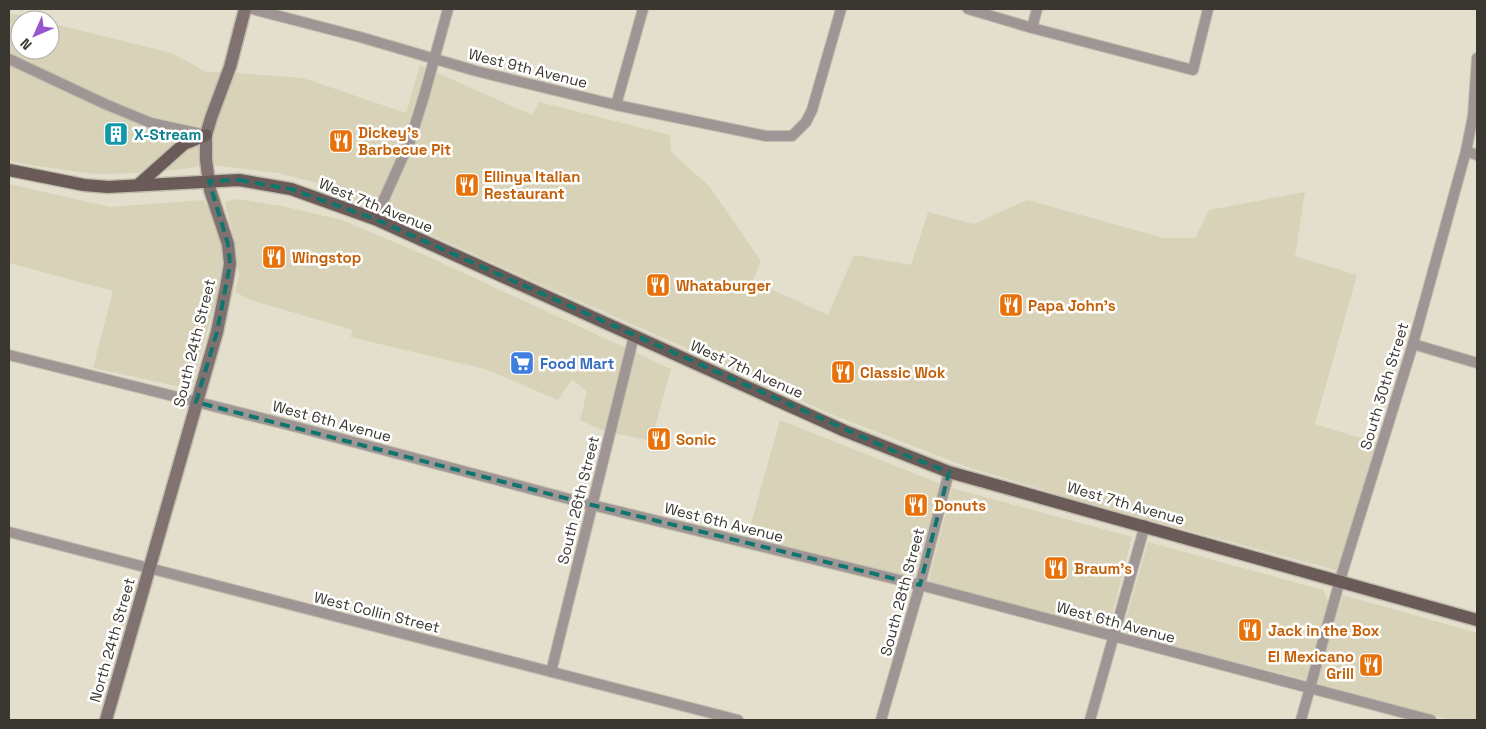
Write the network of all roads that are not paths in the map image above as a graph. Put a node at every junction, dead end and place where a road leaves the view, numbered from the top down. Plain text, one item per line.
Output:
1 (246, 9) edge
2 (252, 9) edge
3 (448, 9) edge
4 (643, 9) edge
5 (841, 9) edge
6 (968, 9) edge
7 (1037, 9) edge
8 (1208, 9) edge
9 (1032, 28) junction
10 (1477, 58) edge
11 (9, 59) edge
12 (434, 59) junction
13 (616, 105) junction
14 (1474, 127) edge
15 (206, 135) junction
16 (1466, 152) junction
17 (1477, 155) edge
18 (9, 172) edge
19 (209, 181) junction
20 (138, 185) junction
21 (375, 219) junction
22 (634, 336) junction
23 (1413, 344) junction
24 (9, 355) edge
25 (1477, 363) edge
26 (196, 402) junction
27 (950, 472) junction
28 (592, 505) junction
29 (1145, 525) junction
30 (9, 532) edge
31 (149, 568) junction
32 (1340, 580) junction
33 (920, 584) junction
34 (1477, 620) edge
35 (1113, 637) junction
36 (551, 672) junction
37 (1309, 688) junction
38 (106, 720) edge
39 (738, 720) edge
40 (881, 720) edge
41 (1090, 720) edge
42 (1301, 720) edge
43 (1431, 720) edge

1 - 15 street, South 24th Street
2 - 12 street, West 9th Avenue
3 - 12 street
4 - 13 street
5 - 13 street, West 9th Avenue
6 - 9 street
7 - 9 street
8 - 9 street
10 - 14 street, South 30th Street
11 - 15 street
12 - 13 street, West 9th Avenue
12 - 21 street
14 - 16 street, South 30th Street
15 - 19 street, South 24th Street
15 - 20 main road
16 - 17 street
16 - 23 street, South 30th Street
18 - 20 main road, West 7th Avenue
19 - 20 main road, West 7th Avenue
19 - 21 main road, West 7th Avenue
19 - 26 street, South 24th Street
21 - 22 main road, West 7th Avenue
22 - 27 main road, West 7th Avenue
22 - 28 street, South 26th Street
23 - 25 street
23 - 32 street, South 30th Street
24 - 26 street, West 6th Avenue
26 - 28 street, West 6th Avenue
26 - 31 street, South 24th Street
27 - 29 main road, West 7th Avenue
27 - 33 street, South 28th Street
28 - 33 street, West 6th Avenue
28 - 36 street, South 26th Street
29 - 32 main road, West 7th Avenue
29 - 35 street
30 - 31 street, West Collin Street
31 - 36 street, West Collin Street
31 - 38 street, North 24th Street
32 - 34 main road, West 7th Avenue
32 - 37 street, South 30th Street
33 - 35 street, West 6th Avenue
33 - 40 street, South 28th Street
35 - 37 street, West 6th Avenue
35 - 41 street
36 - 39 street, West Collin Street
37 - 42 street, South 30th Street
37 - 43 street, West 6th Avenue

